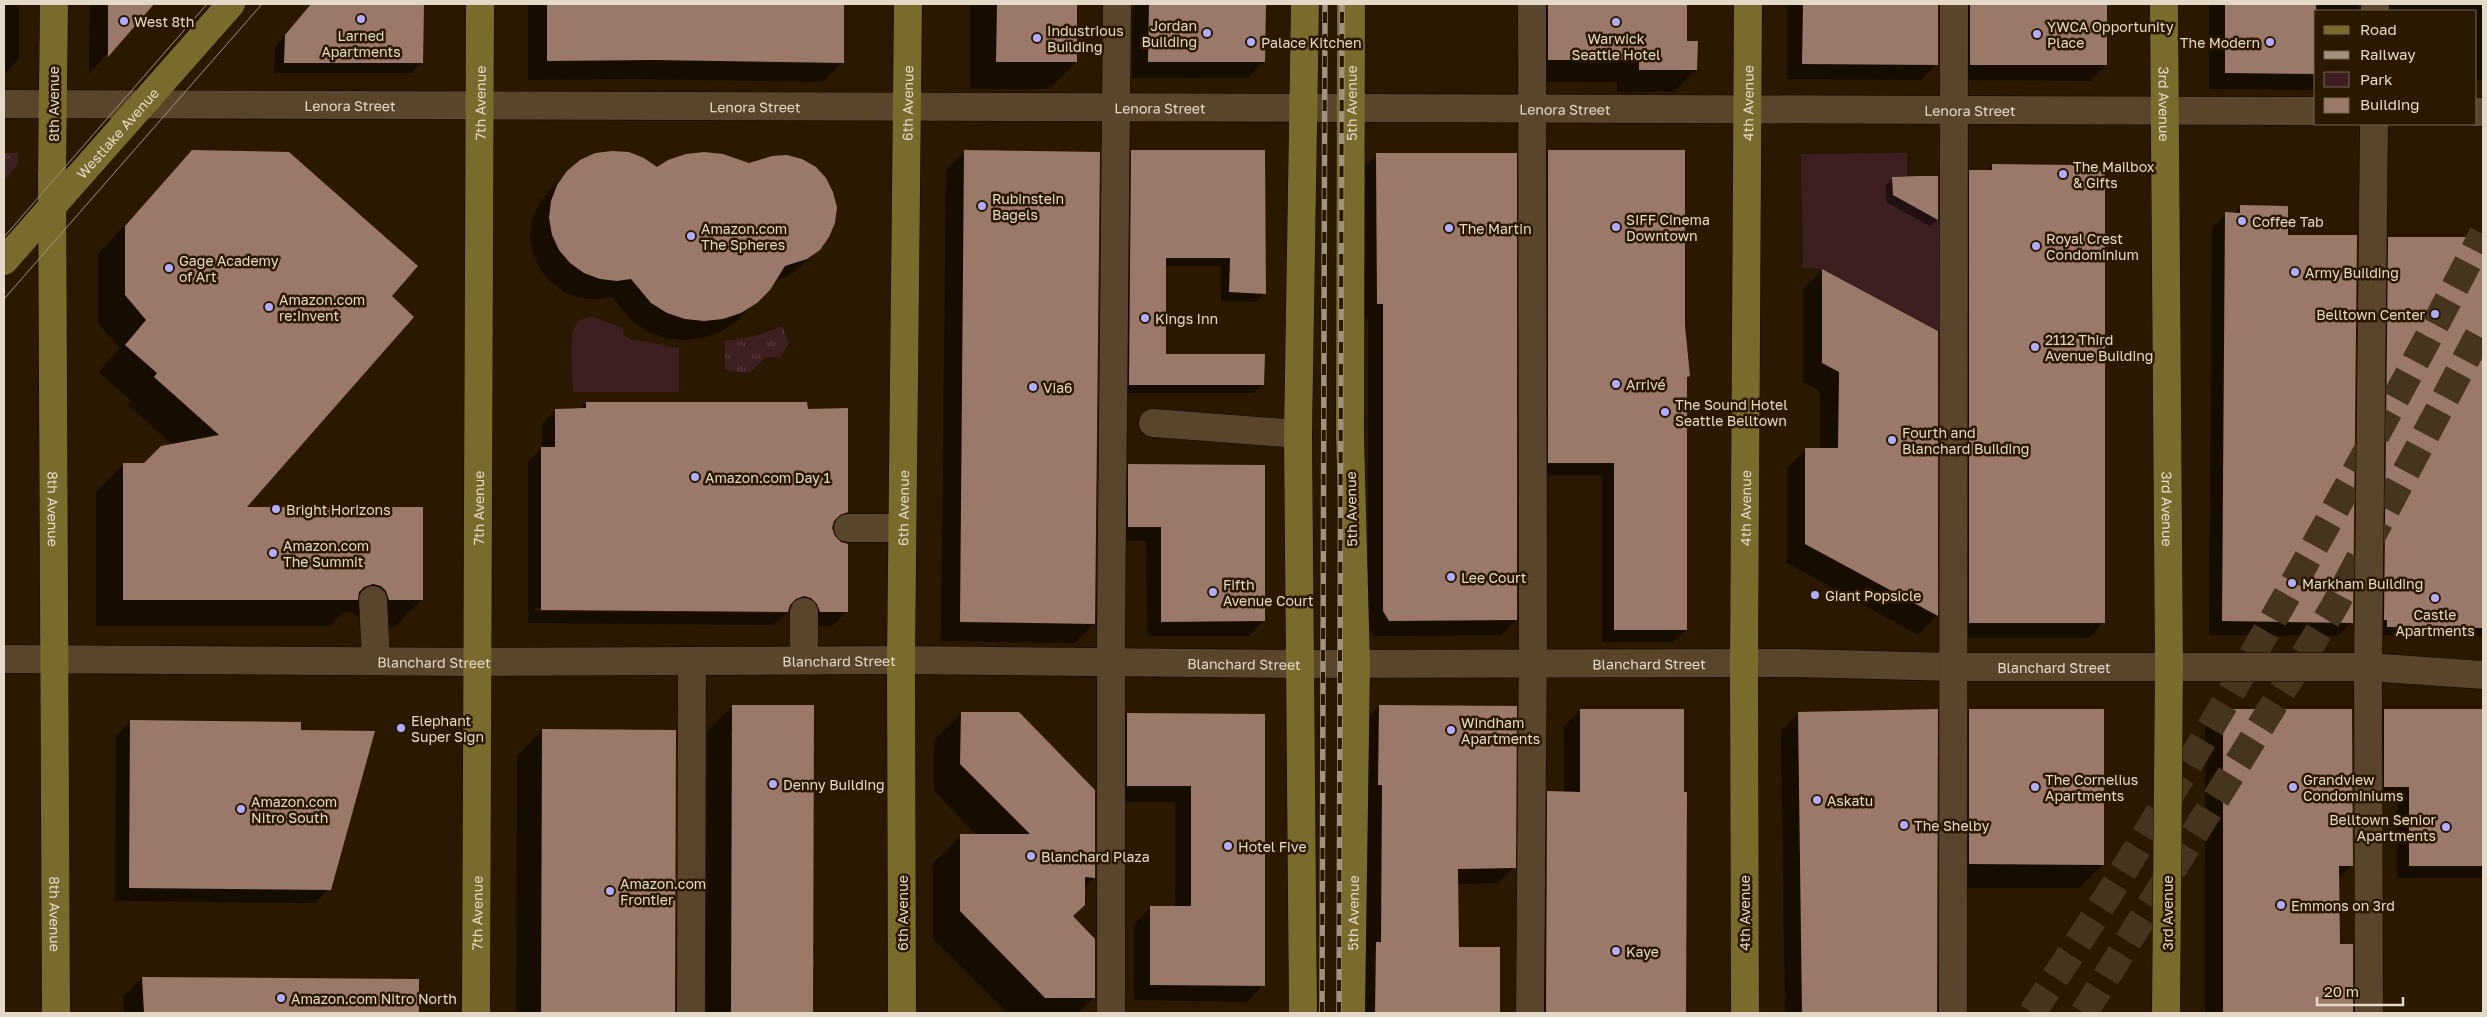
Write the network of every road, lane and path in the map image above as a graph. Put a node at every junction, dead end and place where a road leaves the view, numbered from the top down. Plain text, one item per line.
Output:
1 (54, 4) edge
2 (231, 4) edge
3 (480, 4) edge
4 (908, 4) edge
5 (1117, 4) edge
6 (1305, 4) edge
7 (1351, 4) edge
8 (1532, 4) edge
9 (1748, 4) edge
10 (1954, 4) edge
11 (2164, 4) edge
12 (4, 104) edge
13 (52, 104) junction
14 (143, 104) junction
15 (479, 106) junction
16 (907, 107) junction
17 (1116, 108) junction
18 (1305, 108) junction
19 (1349, 108) junction
20 (1532, 109) junction
21 (1748, 110) junction
22 (1954, 110) junction
23 (2164, 111) junction
24 (2314, 112) edge
25 (2374, 125) edge
26 (52, 205) junction
27 (4, 261) edge
28 (1153, 423) dead end
29 (1298, 434) junction
30 (848, 528) dead end
31 (902, 528) junction
32 (373, 600) dead end
33 (804, 612) dead end
34 (4, 659) edge
35 (55, 659) junction
36 (804, 660) junction
37 (901, 660) junction
38 (376, 661) junction
39 (692, 661) junction
40 (477, 662) junction
41 (1111, 662) junction
42 (1533, 663) junction
43 (1299, 664) junction
44 (1356, 664) junction
45 (1744, 664) junction
46 (2169, 666) junction
47 (1953, 667) junction
48 (2368, 667) junction
49 (2483, 675) edge
50 (56, 1013) edge
51 (476, 1013) edge
52 (691, 1013) edge
53 (902, 1013) edge
54 (1111, 1013) edge
55 (1303, 1013) edge
56 (1350, 1013) edge
57 (1530, 1013) edge
58 (1745, 1013) edge
59 (1953, 1013) edge
60 (2166, 1013) edge
61 (2369, 1013) edge

1 - 13 main road, 8th Avenue
2 - 14 main road, Westlake Avenue
3 - 15 main road, 7th Avenue
4 - 16 main road, 6th Avenue
5 - 17 street
6 - 18 main road
7 - 19 main road, 5th Avenue
8 - 20 street
9 - 21 main road, 4th Avenue
10 - 22 street
11 - 23 main road, 3rd Avenue
12 - 13 street, Lenora Street
13 - 14 street, Lenora Street
13 - 26 main road, 8th Avenue
14 - 15 street, Lenora Street
14 - 26 main road, Westlake Avenue
15 - 16 street, Lenora Street
15 - 40 main road, 7th Avenue
16 - 17 street, Lenora Street
16 - 31 main road, 6th Avenue
17 - 18 street, Lenora Street
17 - 41 street
18 - 19 street, Lenora Street
18 - 29 main road
19 - 20 street, Lenora Street
19 - 44 main road, 5th Avenue
20 - 21 street, Lenora Street
20 - 42 street
21 - 22 street, Lenora Street
21 - 45 main road, 4th Avenue
22 - 23 street, Lenora Street
22 - 47 street
23 - 24 street, Lenora Street
23 - 46 main road, 3rd Avenue
25 - 48 street
26 - 27 main road, Westlake Avenue
26 - 35 main road, 8th Avenue
28 - 29 street
29 - 43 main road
30 - 31 street
31 - 37 main road, 6th Avenue
32 - 38 street
33 - 36 street
34 - 35 street, Blanchard Street
35 - 38 street, Blanchard Street
35 - 50 main road, 8th Avenue
36 - 37 street, Blanchard Street
36 - 39 street, Blanchard Street
37 - 41 street, Blanchard Street
37 - 53 main road, 6th Avenue
38 - 40 street, Blanchard Street
39 - 40 street, Blanchard Street
39 - 52 street
40 - 51 main road, 7th Avenue
41 - 43 street, Blanchard Street
41 - 54 street
42 - 44 street, Blanchard Street
42 - 45 street, Blanchard Street
42 - 57 street
43 - 44 street, Blanchard Street
43 - 55 main road
44 - 56 main road, 5th Avenue
45 - 47 street, Blanchard Street
45 - 58 main road, 4th Avenue
46 - 47 street, Blanchard Street
46 - 48 street, Blanchard Street
46 - 60 main road, 3rd Avenue
47 - 59 street
48 - 49 street, Blanchard Street
48 - 61 street

